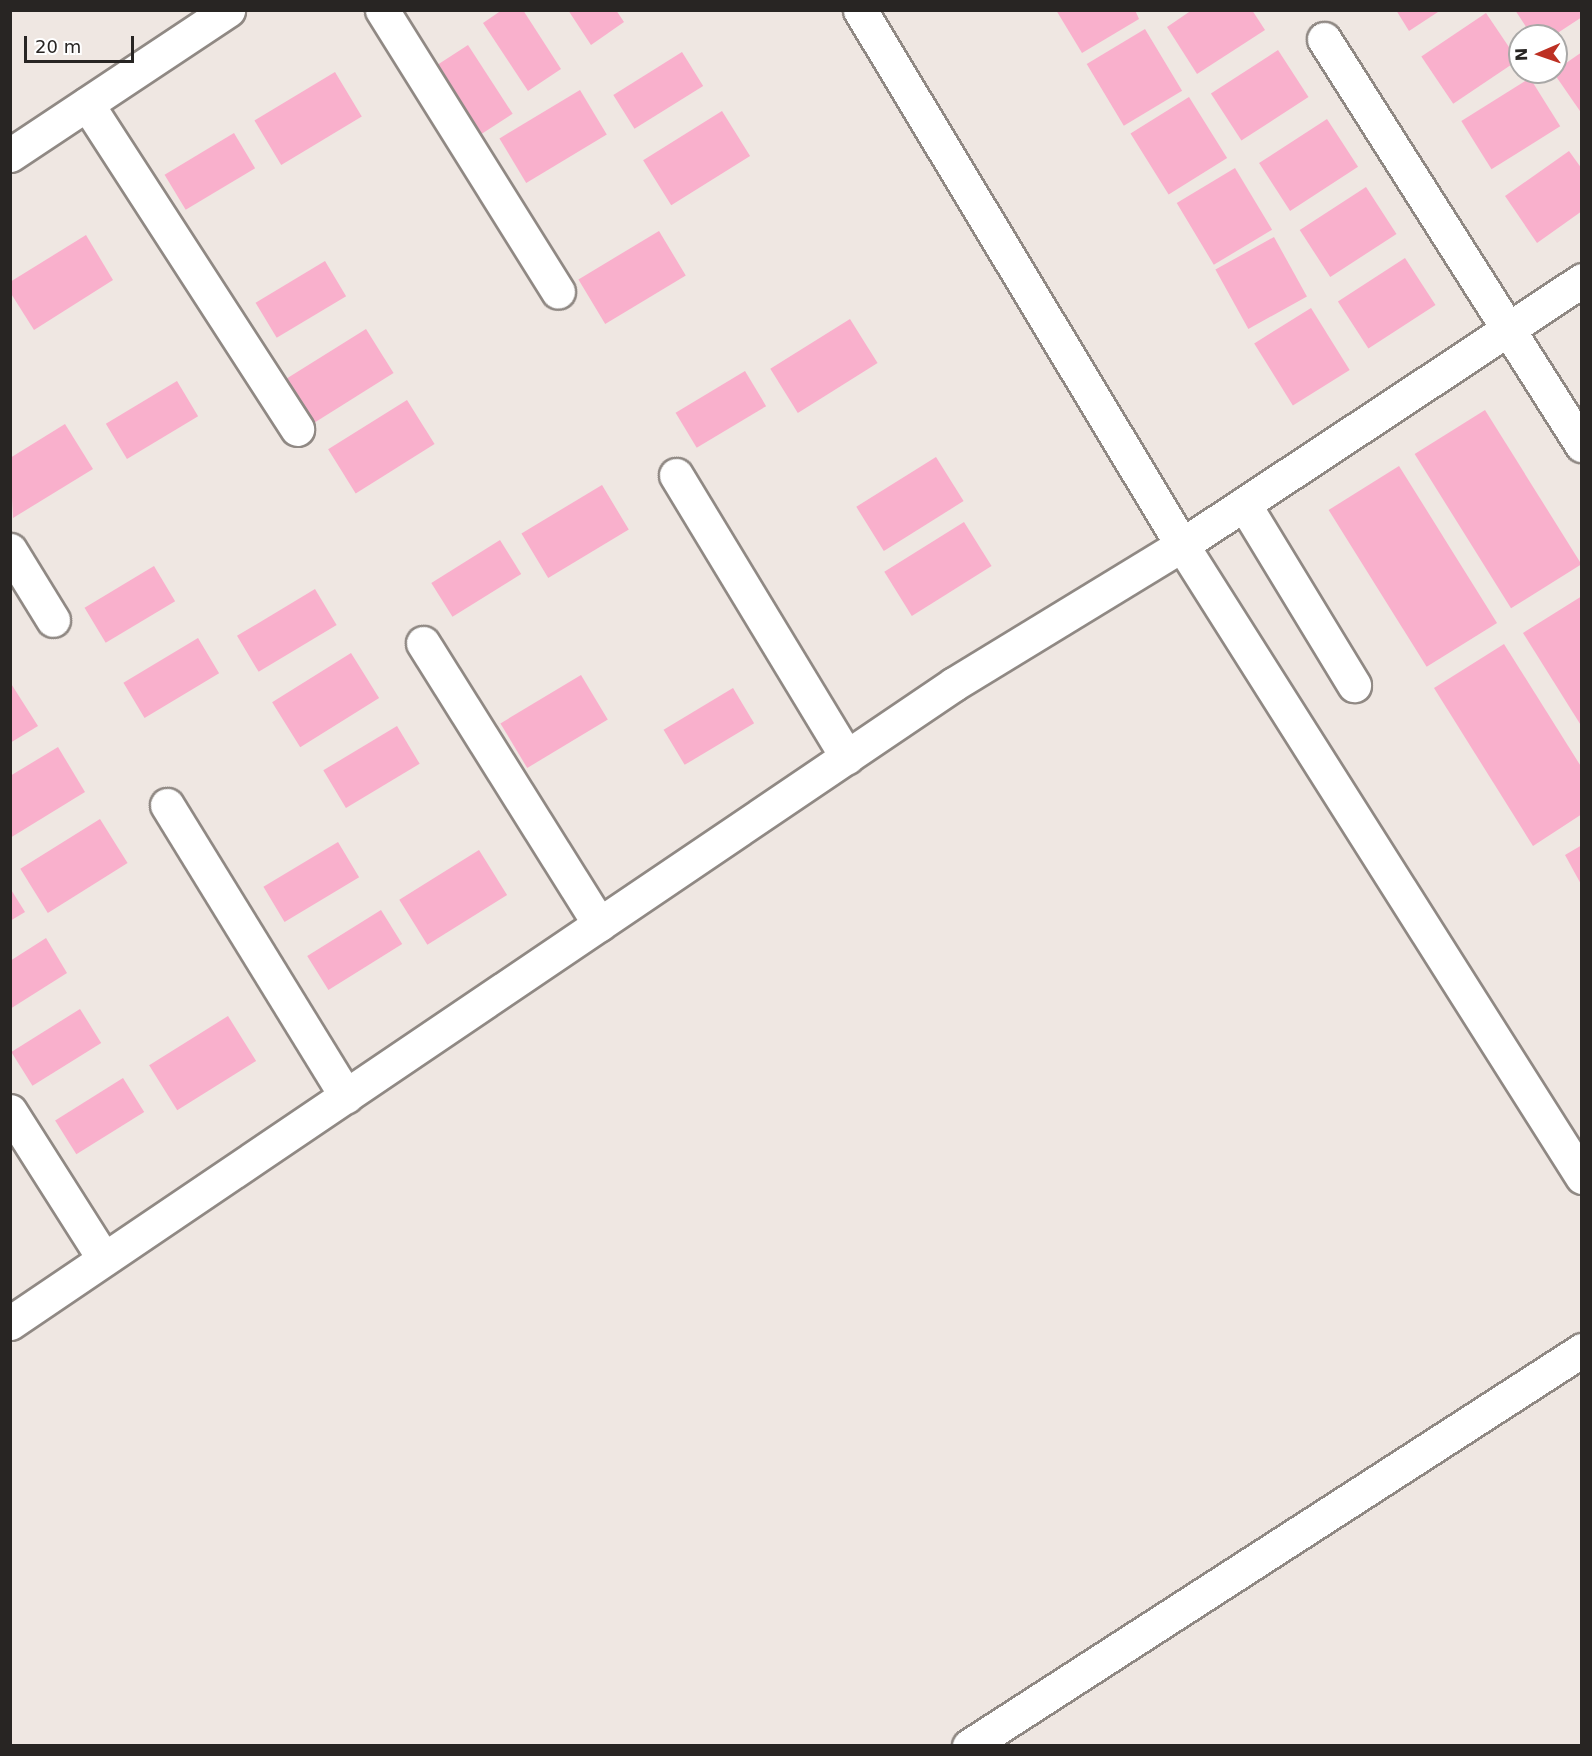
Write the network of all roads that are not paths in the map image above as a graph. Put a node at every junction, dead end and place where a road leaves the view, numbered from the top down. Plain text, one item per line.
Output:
1 (228, 10) edge
2 (382, 10) edge
3 (860, 10) edge
4 (1324, 39) dead end
5 (87, 104) junction
6 (10, 155) edge
7 (1581, 280) edge
8 (558, 292) dead end
9 (1511, 327) junction
10 (297, 429) dead end
11 (1581, 445) edge
12 (676, 475) dead end
13 (1244, 504) junction
14 (1182, 545) junction
15 (10, 550) edge
16 (53, 620) dead end
17 (423, 643) dead end
18 (1354, 685) dead end
19 (847, 757) junction
20 (167, 805) dead end
21 (599, 924) junction
22 (346, 1096) junction
23 (10, 1112) edge
24 (1581, 1177) edge
25 (104, 1259) junction
26 (10, 1323) edge
27 (1581, 1350) edge
28 (969, 1746) edge

1 - 5 street
2 - 8 street
3 - 14 street
4 - 9 street
5 - 6 street
5 - 10 street
7 - 9 street
9 - 11 street
9 - 13 street
12 - 19 street
13 - 14 street
13 - 18 street
14 - 19 street
14 - 24 street
15 - 16 street
17 - 21 street
19 - 21 street
20 - 22 street
21 - 22 street
22 - 25 street
23 - 25 street
25 - 26 street
27 - 28 street

